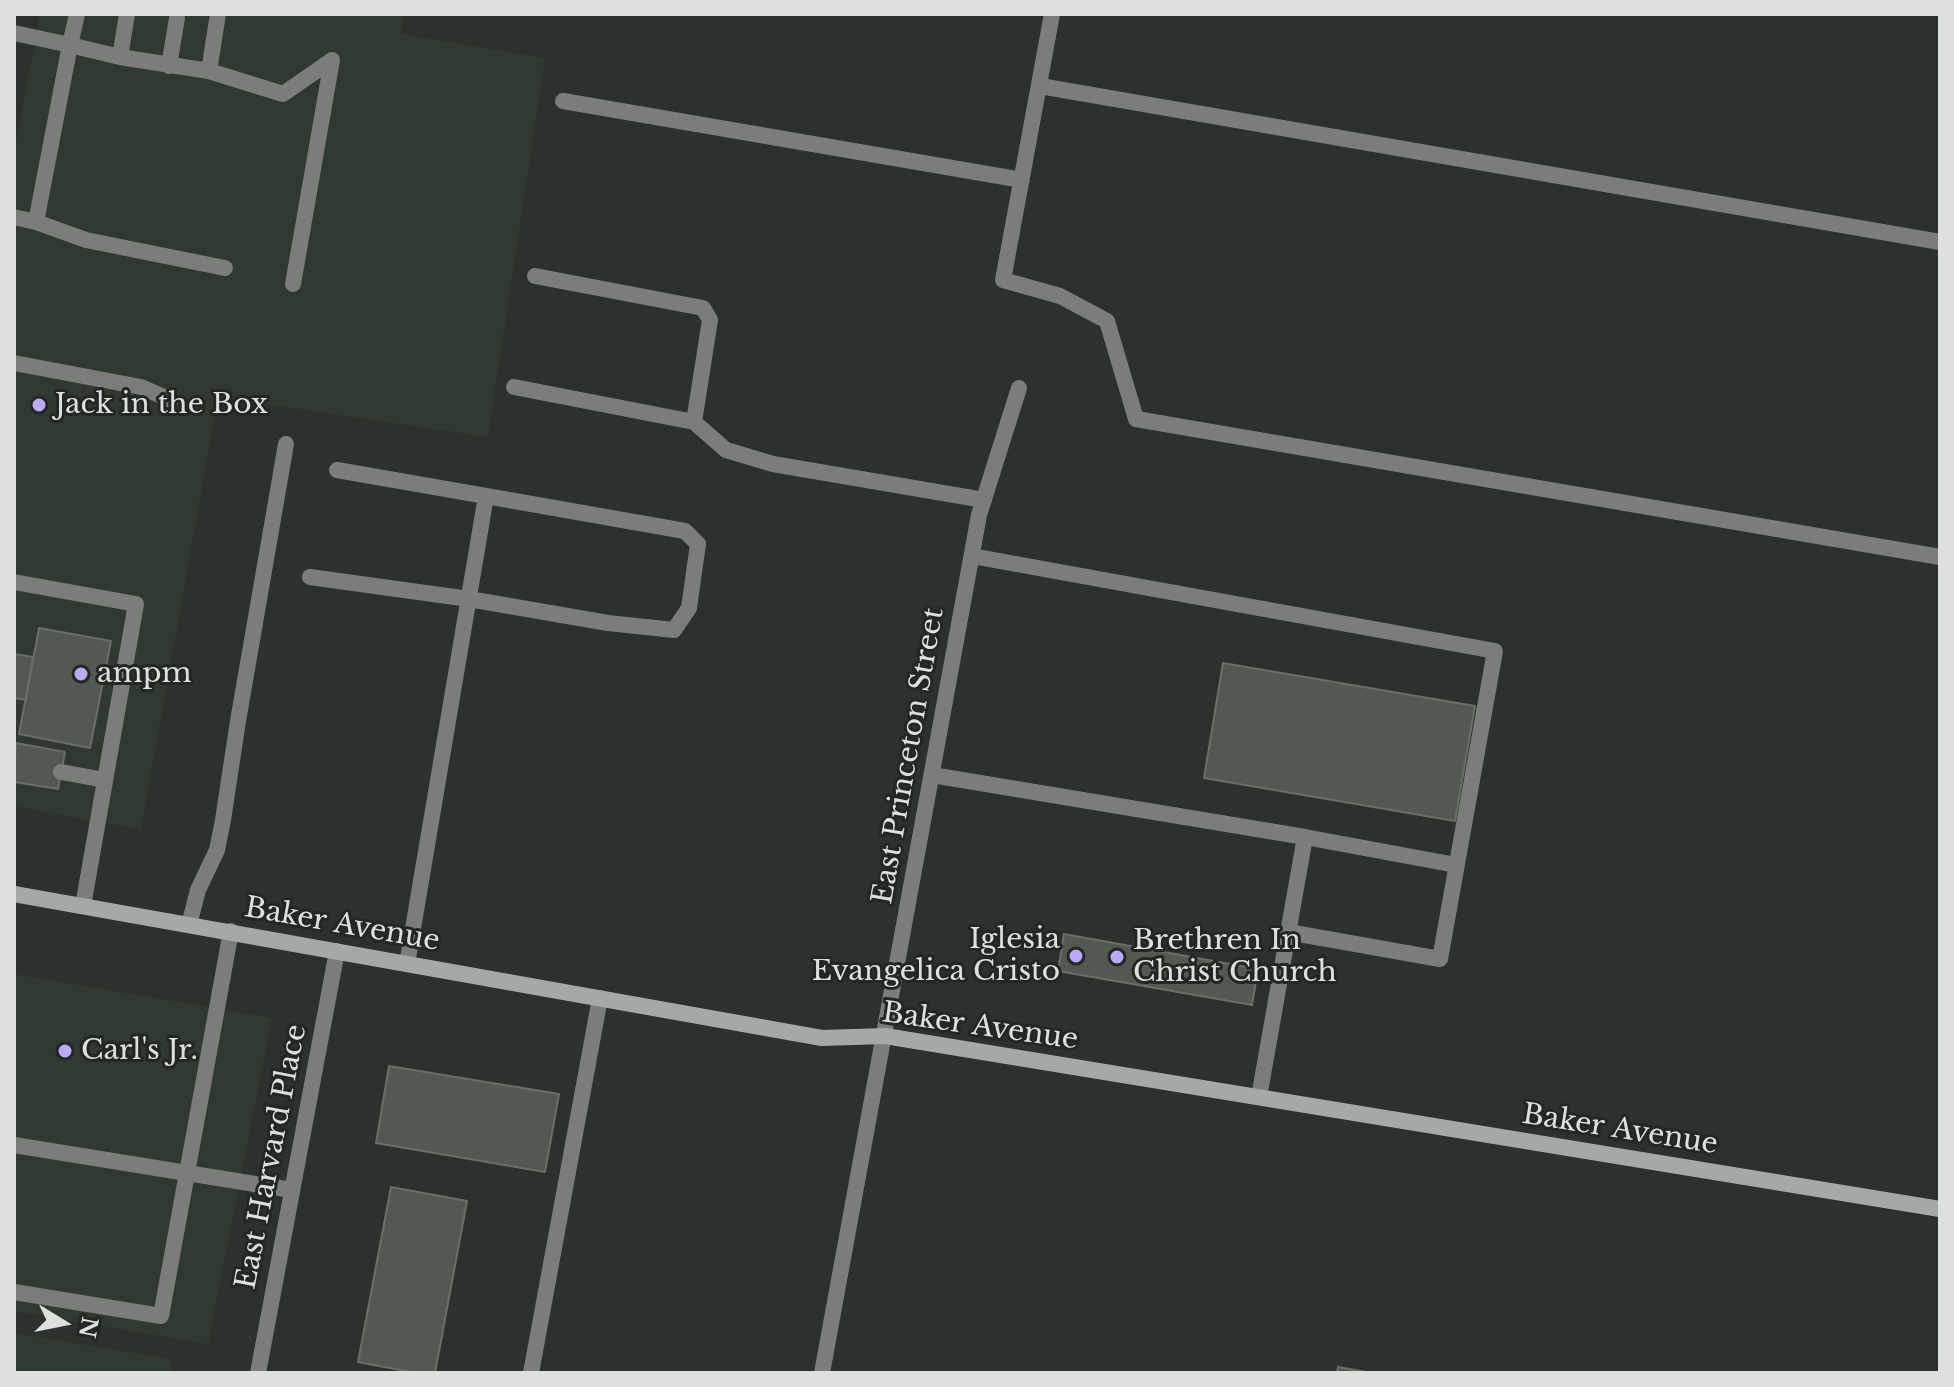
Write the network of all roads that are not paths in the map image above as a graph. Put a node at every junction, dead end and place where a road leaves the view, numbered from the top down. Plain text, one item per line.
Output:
1 (77, 14) edge
2 (127, 14) edge
3 (218, 14) edge
4 (1052, 14) edge
5 (177, 18) dead end
6 (14, 33) edge
7 (70, 45) junction
8 (120, 57) junction
9 (169, 66) junction
10 (209, 71) junction
11 (1040, 86) junction
12 (563, 101) dead end
13 (1022, 180) junction
14 (14, 217) edge
15 (36, 222) junction
16 (1940, 242) edge
17 (225, 268) dead end
18 (535, 276) dead end
19 (293, 284) dead end
20 (14, 363) edge
21 (514, 387) dead end
22 (1019, 388) dead end
23 (171, 400) dead end
24 (694, 422) junction
25 (286, 444) dead end
26 (337, 470) dead end
27 (486, 496) junction
28 (984, 500) junction
29 (972, 556) junction
30 (1940, 557) edge
31 (310, 577) dead end
32 (14, 582) edge
33 (469, 599) junction
34 (61, 772) dead end
35 (932, 775) junction
36 (105, 780) junction
37 (1305, 837) junction
38 (1456, 865) junction
39 (14, 894) edge
40 (83, 906) junction
41 (189, 925) junction
42 (231, 931) junction
43 (1288, 932) junction
44 (337, 951) junction
45 (407, 964) junction
46 (600, 998) junction
47 (885, 1036) junction
48 (1259, 1097) junction
49 (14, 1145) edge
50 (187, 1173) junction
51 (292, 1190) junction
52 (1940, 1209) edge
53 (14, 1292) edge
54 (258, 1373) edge
55 (531, 1373) edge
56 (822, 1373) edge

1 - 7 street
2 - 8 street
3 - 10 street
4 - 11 street
5 - 9 street
6 - 7 street
7 - 8 street
7 - 15 street
8 - 9 street
9 - 10 street
10 - 19 street
11 - 13 street
11 - 16 street
12 - 13 street
13 - 30 street
14 - 15 street
15 - 17 street
18 - 24 street
20 - 23 street
21 - 24 street
22 - 28 street, East Princeton Street
24 - 28 street
25 - 41 street
26 - 27 street
27 - 33 street
27 - 33 street
28 - 29 street, East Princeton Street
29 - 35 street, East Princeton Street
29 - 38 street
31 - 33 street
32 - 36 street
33 - 45 street
34 - 36 street
35 - 37 street
35 - 47 street, East Princeton Street
36 - 40 street
37 - 38 street
37 - 43 street
38 - 43 street
39 - 40 street, Baker Avenue
40 - 41 street, Baker Avenue
41 - 42 street, Baker Avenue
42 - 44 street, Baker Avenue
42 - 50 street
43 - 48 street
44 - 45 street, Baker Avenue
44 - 51 street, East Harvard Place
45 - 46 street, Baker Avenue
46 - 47 street, Baker Avenue
46 - 55 street
47 - 48 street, Baker Avenue
47 - 56 street, East Princeton Street
48 - 52 street, Baker Avenue
49 - 50 street
50 - 51 street
50 - 53 street
51 - 54 street, East Harvard Place

